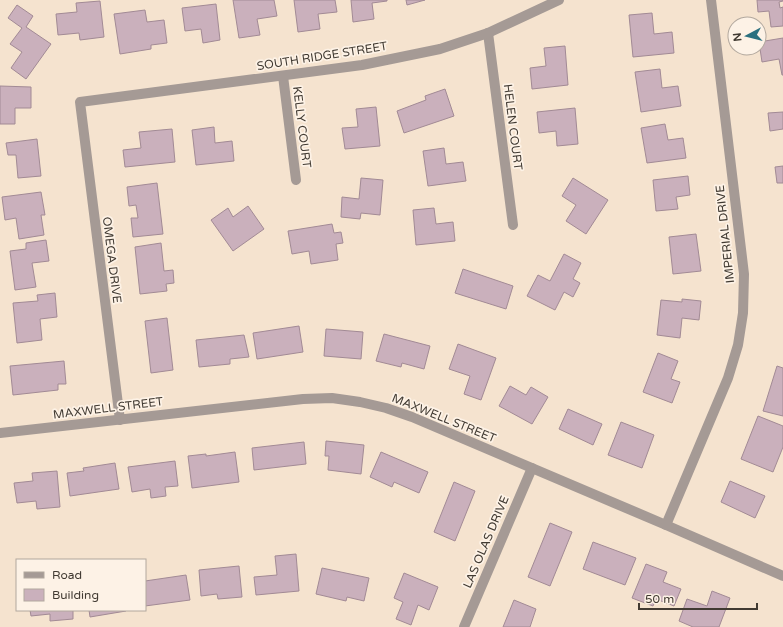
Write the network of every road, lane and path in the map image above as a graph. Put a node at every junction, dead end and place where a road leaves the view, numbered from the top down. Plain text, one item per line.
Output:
1 (559, 0) edge
2 (711, 0) edge
3 (488, 33) junction
4 (283, 76) junction
5 (80, 102) joint
6 (296, 180) dead end
7 (513, 225) dead end
8 (120, 420) junction
9 (0, 433) edge
10 (532, 468) junction
11 (666, 525) junction
12 (783, 576) edge
13 (464, 627) edge

1 - 3 street, SOUTH RIDGE STREET
2 - 11 street, IMPERIAL DRIVE
3 - 4 street, SOUTH RIDGE STREET
3 - 7 street, HELEN COURT
4 - 5 street, SOUTH RIDGE STREET
4 - 6 street, KELLY COURT
5 - 8 street, OMEGA DRIVE
8 - 9 street, MAXWELL STREET
8 - 10 street, MAXWELL STREET
10 - 11 street, MAXWELL STREET
10 - 13 street, LAS OLAS DRIVE
11 - 12 street, MAXWELL STREET

